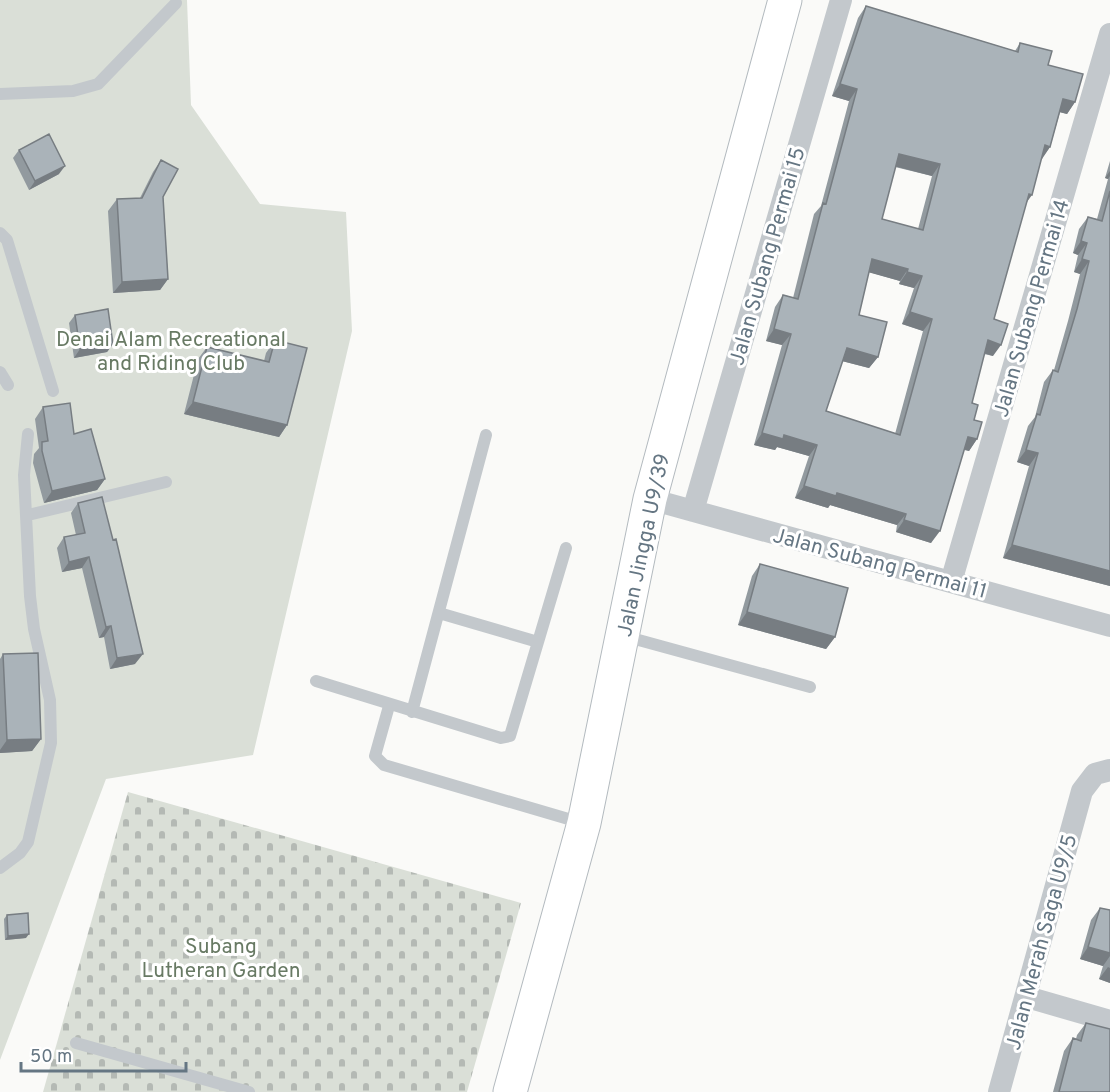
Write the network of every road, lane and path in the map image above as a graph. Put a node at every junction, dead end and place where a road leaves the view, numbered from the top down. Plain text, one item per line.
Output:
1 (785, 0) edge
2 (841, 0) edge
3 (176, 3) dead end
4 (1110, 33) edge
5 (0, 94) edge
6 (0, 233) edge
7 (0, 372) edge
8 (8, 385) dead end
9 (53, 391) dead end
10 (28, 434) dead end
11 (486, 435) dead end
12 (166, 482) dead end
13 (650, 500) junction
14 (693, 512) junction
15 (28, 515) junction
16 (566, 548) dead end
17 (951, 582) junction
18 (439, 613) junction
19 (1110, 626) edge
20 (623, 636) junction
21 (538, 642) junction
22 (316, 681) dead end
23 (810, 687) dead end
24 (389, 706) junction
25 (412, 712) junction
26 (1110, 770) edge
27 (584, 823) junction
28 (0, 868) edge
29 (1027, 997) junction
30 (1110, 1021) edge
31 (76, 1043) dead end
32 (249, 1092) edge
33 (510, 1092) edge
34 (999, 1092) edge

1 - 13 street, Jalan Jingga U9/39
2 - 14 street, Jalan Subang Permai 15
3 - 5 lane
4 - 17 street, Jalan Subang Permai 14
6 - 9 lane
7 - 8 lane
10 - 15 lane
11 - 18 lane
12 - 15 lane
13 - 14 street, Jalan Subang Permai 11
13 - 20 street, Jalan Jingga U9/39
14 - 17 street, Jalan Subang Permai 11
15 - 28 lane
16 - 21 lane
17 - 19 street, Jalan Subang Permai 11
18 - 21 lane
18 - 25 lane
20 - 23 lane
20 - 27 street, Jalan Jingga U9/39
21 - 25 lane
22 - 24 lane
24 - 25 lane
24 - 27 lane
26 - 29 street, Jalan Merah Saga U9/5
27 - 33 street, Jalan Jingga U9/39
29 - 30 street
29 - 34 street, Jalan Merah Saga U9/5
31 - 32 lane

